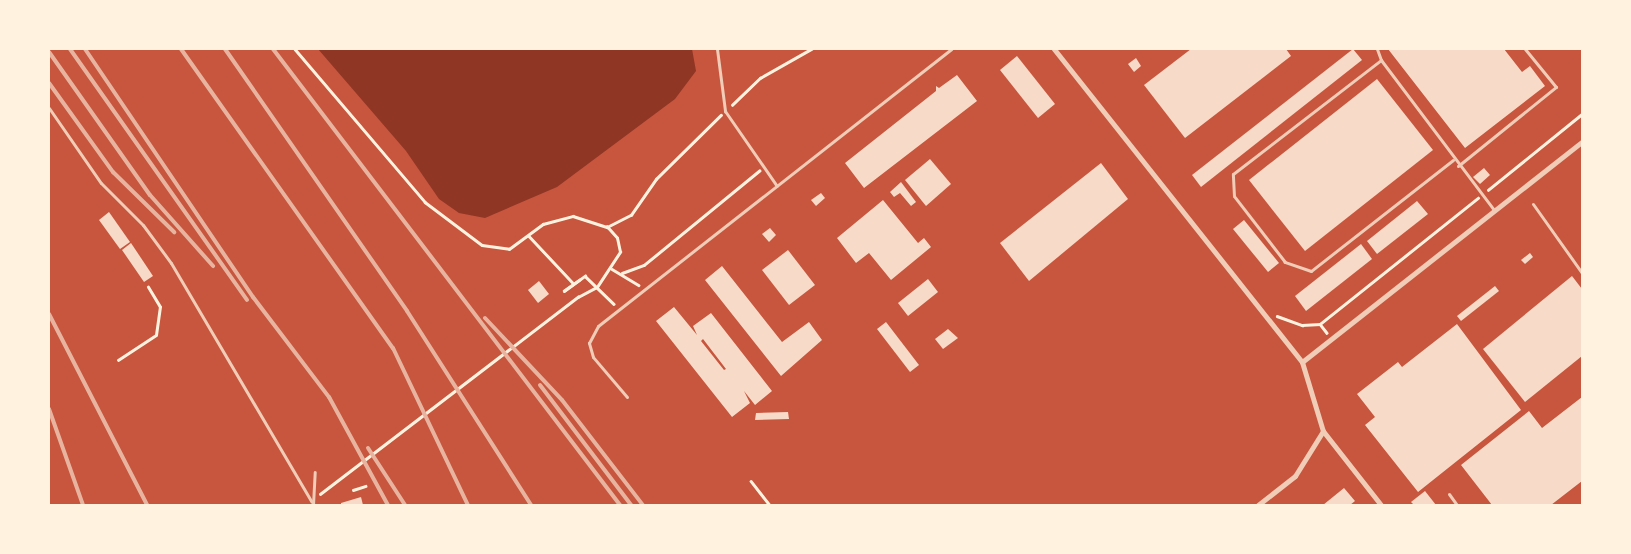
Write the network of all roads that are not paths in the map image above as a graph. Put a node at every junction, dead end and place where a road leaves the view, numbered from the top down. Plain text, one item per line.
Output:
1 (717, 49) edge
2 (951, 49) edge
3 (1054, 49) edge
4 (1377, 49) edge
5 (1525, 49) edge
6 (1380, 60) junction
7 (49, 108) edge
8 (1582, 142) edge
9 (1453, 160) junction
10 (1458, 166) junction
11 (777, 186) junction
12 (1533, 204) dead end
13 (1495, 211) junction
14 (1582, 273) edge
15 (1302, 362) junction
16 (627, 397) dead end
17 (1323, 431) junction
18 (315, 472) dead end
19 (1449, 494) dead end
20 (312, 504) edge
21 (1258, 505) edge
22 (1381, 505) edge
23 (1457, 505) edge

1 - 11 lane
2 - 11 lane
3 - 15 street
4 - 6 lane
5 - 10 lane
6 - 9 lane
6 - 9 lane
7 - 20 lane
8 - 13 street
9 - 10 lane
10 - 13 lane
11 - 16 lane
12 - 14 lane
13 - 15 street
15 - 17 street
17 - 21 street
17 - 22 street
18 - 20 lane
19 - 23 lane

